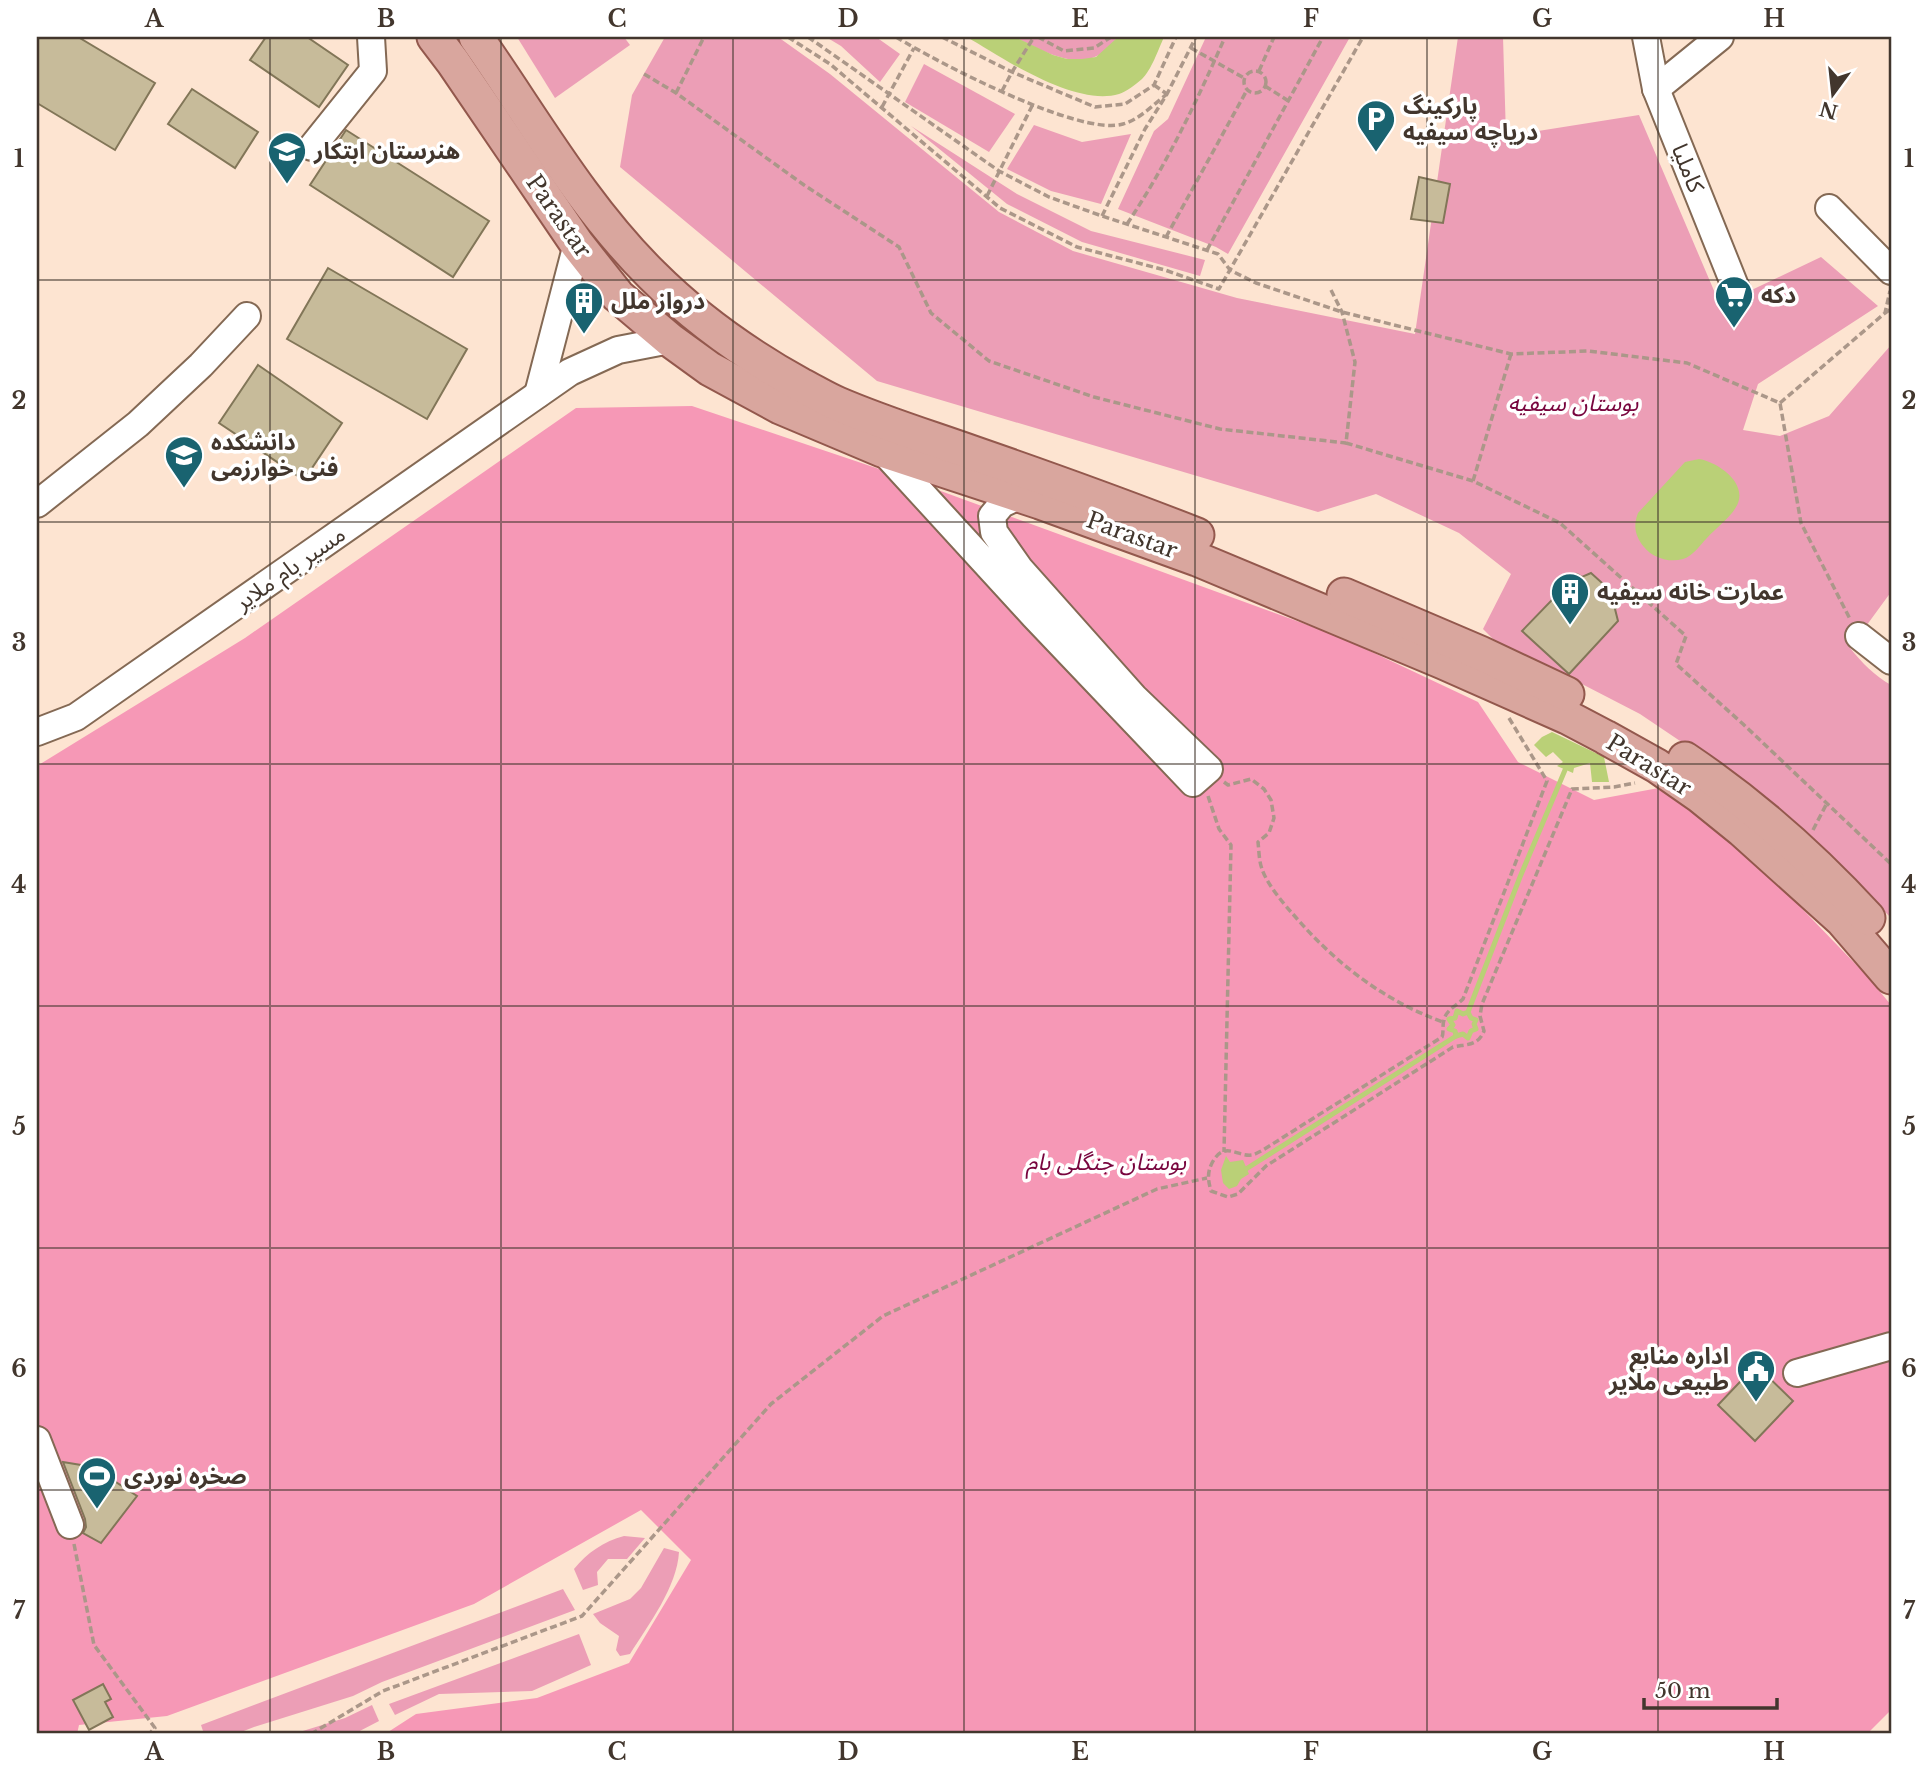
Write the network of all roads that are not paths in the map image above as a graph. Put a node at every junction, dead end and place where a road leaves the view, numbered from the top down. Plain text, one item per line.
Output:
1 (371, 37) edge
2 (434, 37) edge
3 (476, 37) edge
4 (1646, 37) edge
5 (1720, 37) edge
6 (1656, 89) junction
7 (312, 147) dead end
8 (1829, 208) dead end
9 (577, 244) junction
10 (1891, 271) edge
11 (1739, 296) dead end
12 (247, 316) dead end
13 (670, 340) junction
14 (538, 394) junction
15 (882, 450) junction
16 (1019, 496) junction
17 (37, 504) edge
18 (1859, 636) road end
19 (1891, 661) edge
20 (37, 732) edge
21 (1891, 943) edge
22 (1891, 977) edge
23 (1891, 1346) edge
24 (1797, 1373) dead end
25 (37, 1440) edge
26 (70, 1525) road end

1 - 7 street
2 - 9 main road, Parastar
3 - 21 main road, Parastar
4 - 6 street, کاملیا
5 - 6 street
6 - 11 street, کاملیا
8 - 10 street
9 - 13 main road, Parastar
9 - 14 street
12 - 17 street
13 - 14 street, مسیر بام ملایر
13 - 15 main road, Parastar
14 - 20 street, مسیر بام ملایر
15 - 16 main road, Parastar
15 - 16 street
16 - 22 main road, Parastar
18 - 19 street
23 - 24 street
25 - 26 street

